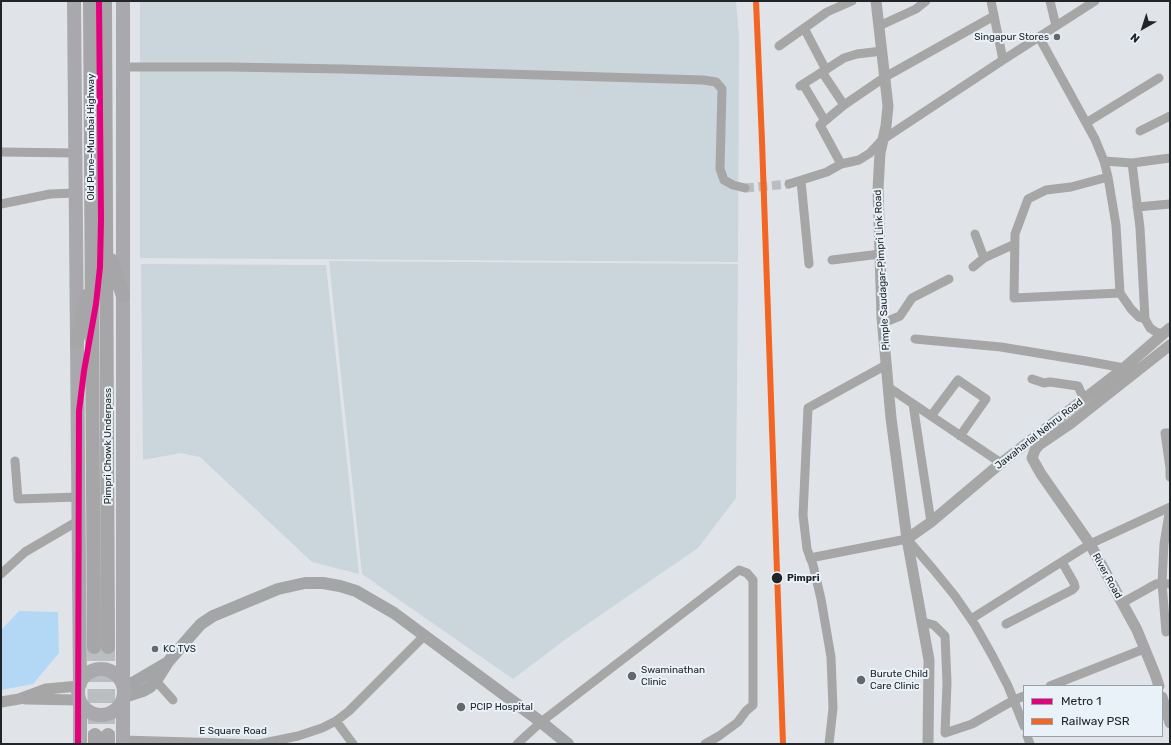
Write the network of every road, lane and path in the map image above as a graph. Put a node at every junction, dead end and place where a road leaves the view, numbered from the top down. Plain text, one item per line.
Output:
1 (74, 1) edge
2 (90, 1) edge
3 (106, 1) edge
4 (123, 1) edge
5 (852, 1) edge
6 (876, 1) edge
7 (926, 1) edge
8 (991, 1) edge
9 (1050, 1) edge
10 (1095, 1) edge
11 (994, 16) junction
12 (879, 26) junction
13 (1056, 26) junction
14 (804, 28) junction
15 (1039, 37) junction
16 (780, 46) dead end
17 (882, 51) junction
18 (1003, 60) junction
19 (123, 67) junction
20 (824, 71) junction
21 (885, 77) junction
22 (1159, 78) dead end
23 (844, 105) junction
24 (1170, 116) edge
25 (825, 120) junction
26 (1086, 123) junction
27 (1140, 131) dead end
28 (882, 140) junction
29 (1, 152) edge
30 (75, 153) junction
31 (1170, 158) edge
32 (1104, 161) junction
33 (1132, 163) junction
34 (841, 164) junction
35 (1108, 177) junction
36 (801, 181) junction
37 (789, 184) tunnel mouth
38 (745, 188) tunnel mouth
39 (75, 193) junction
40 (1, 204) edge
41 (1170, 204) edge
42 (1137, 207) junction
43 (975, 234) dead end
44 (1015, 244) junction
45 (107, 246) junction
46 (880, 254) junction
47 (984, 258) junction
48 (832, 260) dead end
49 (809, 264) dead end
50 (973, 267) dead end
51 (91, 273) junction
52 (949, 279) dead end
53 (1120, 293) junction
54 (123, 296) junction
55 (1145, 319) junction
56 (883, 323) junction
57 (1167, 331) edge
58 (915, 339) dead end
59 (77, 342) junction
60 (1170, 345) edge
61 (886, 365) junction
62 (1124, 368) junction
63 (1032, 379) dead end
64 (888, 387) junction
65 (1084, 399) junction
66 (913, 404) junction
67 (931, 416) junction
68 (1170, 433) edge
69 (960, 436) junction
70 (15, 461) dead end
71 (1001, 463) junction
72 (1170, 477) edge
73 (78, 496) junction
74 (1170, 508) edge
75 (78, 521) junction
76 (931, 522) junction
77 (907, 539) junction
78 (1090, 544) junction
79 (810, 558) junction
80 (1062, 562) junction
81 (1, 574) edge
82 (1166, 583) edge
83 (1122, 603) junction
84 (971, 620) junction
85 (923, 622) junction
86 (1006, 624) dead end
87 (1166, 632) dead end
88 (424, 636) junction
89 (1144, 649) junction
90 (168, 662) junction
91 (156, 681) junction
92 (1053, 685) edge
93 (1159, 685) edge
94 (124, 692) junction
95 (79, 693) junction
96 (1023, 696) edge
97 (173, 700) dead end
98 (1014, 700) junction
99 (1163, 700) edge
100 (1, 702) edge
101 (336, 721) junction
102 (540, 722) junction
103 (1023, 723) edge
104 (1170, 723) edge
105 (123, 742) edge
106 (80, 744) edge
107 (353, 744) edge
108 (517, 744) edge
109 (568, 744) edge
110 (705, 744) edge
111 (829, 744) edge
112 (928, 744) edge

1 - 30 main road
2 - 51 highway, Old Pune–Mumbai Highway
3 - 45 highway, Old Pune–Mumbai Highway
4 - 19 main road
5 - 14 street
6 - 12 street, Pimple Saudagar-Pimpri Link Road
7 - 12 street
8 - 11 street
9 - 13 street
10 - 13 street
11 - 18 street
11 - 21 street
12 - 17 street, Pimple Saudagar-Pimpri Link Road
13 - 15 street
14 - 16 street
14 - 20 street
15 - 18 street
15 - 26 street
17 - 20 street
17 - 21 street, Pimple Saudagar-Pimpri Link Road
18 - 28 street
19 - 38 street
19 - 54 main road
20 - 23 street
20 - 25 street
21 - 23 street
21 - 28 street, Pimple Saudagar-Pimpri Link Road
22 - 26 street
23 - 25 street
24 - 27 street
25 - 34 street
26 - 32 street
28 - 34 street
28 - 46 street, Pimple Saudagar-Pimpri Link Road
29 - 30 street
30 - 39 main road
31 - 33 street
32 - 33 street
32 - 35 street
33 - 42 street
34 - 36 street
35 - 44 street
35 - 53 street
36 - 37 street
36 - 49 street
39 - 40 street
39 - 59 main road
41 - 42 street
42 - 55 street
43 - 47 street
44 - 47 street
44 - 53 street
45 - 51 highway, Pimpri Chowk Underpass
45 - 54 highway
46 - 48 street
46 - 56 street, Pimple Saudagar-Pimpri Link Road
47 - 50 street
51 - 59 highway
52 - 56 street
53 - 55 street
54 - 94 main road
55 - 57 street
56 - 61 street, Pimple Saudagar-Pimpri Link Road
57 - 62 street, Jawaharlal Nehru Road
58 - 62 street
59 - 73 main road
60 - 78 street, River Road
61 - 64 street, Pimple Saudagar-Pimpri Link Road
61 - 79 street
62 - 65 street, Jawaharlal Nehru Road
63 - 65 street
64 - 66 street
64 - 77 street, Pimple Saudagar-Pimpri Link Road
65 - 71 street, Jawaharlal Nehru Road
66 - 67 street
66 - 76 street
67 - 69 street
67 - 69 street
68 - 72 street
69 - 71 street
70 - 73 street
71 - 76 street, Jawaharlal Nehru Road
73 - 75 main road
74 - 78 street
74 - 82 street
75 - 81 street
75 - 95 main road
76 - 77 street, Jawaharlal Nehru Road
77 - 79 street
77 - 84 street
77 - 85 street, Pimple Saudagar-Pimpri Link Road
78 - 80 street
78 - 83 street, River Road
79 - 111 street
80 - 84 street
80 - 86 street
82 - 83 street
82 - 87 street
83 - 89 street, River Road
84 - 98 street
85 - 98 street
85 - 112 street, Pimple Saudagar-Pimpri Link Road
88 - 90 main road
88 - 101 street, E Square Road
88 - 102 main road
89 - 92 street
89 - 93 street, River Road
90 - 91 main road
90 - 94 main road
91 - 94 main road
91 - 97 street
94 - 95 main road
94 - 95 main road
94 - 105 main road
95 - 100 street
95 - 106 main road
96 - 98 street
98 - 103 street
99 - 104 street
101 - 105 street, E Square Road
101 - 107 street
102 - 108 street
102 - 109 main road
102 - 110 street

